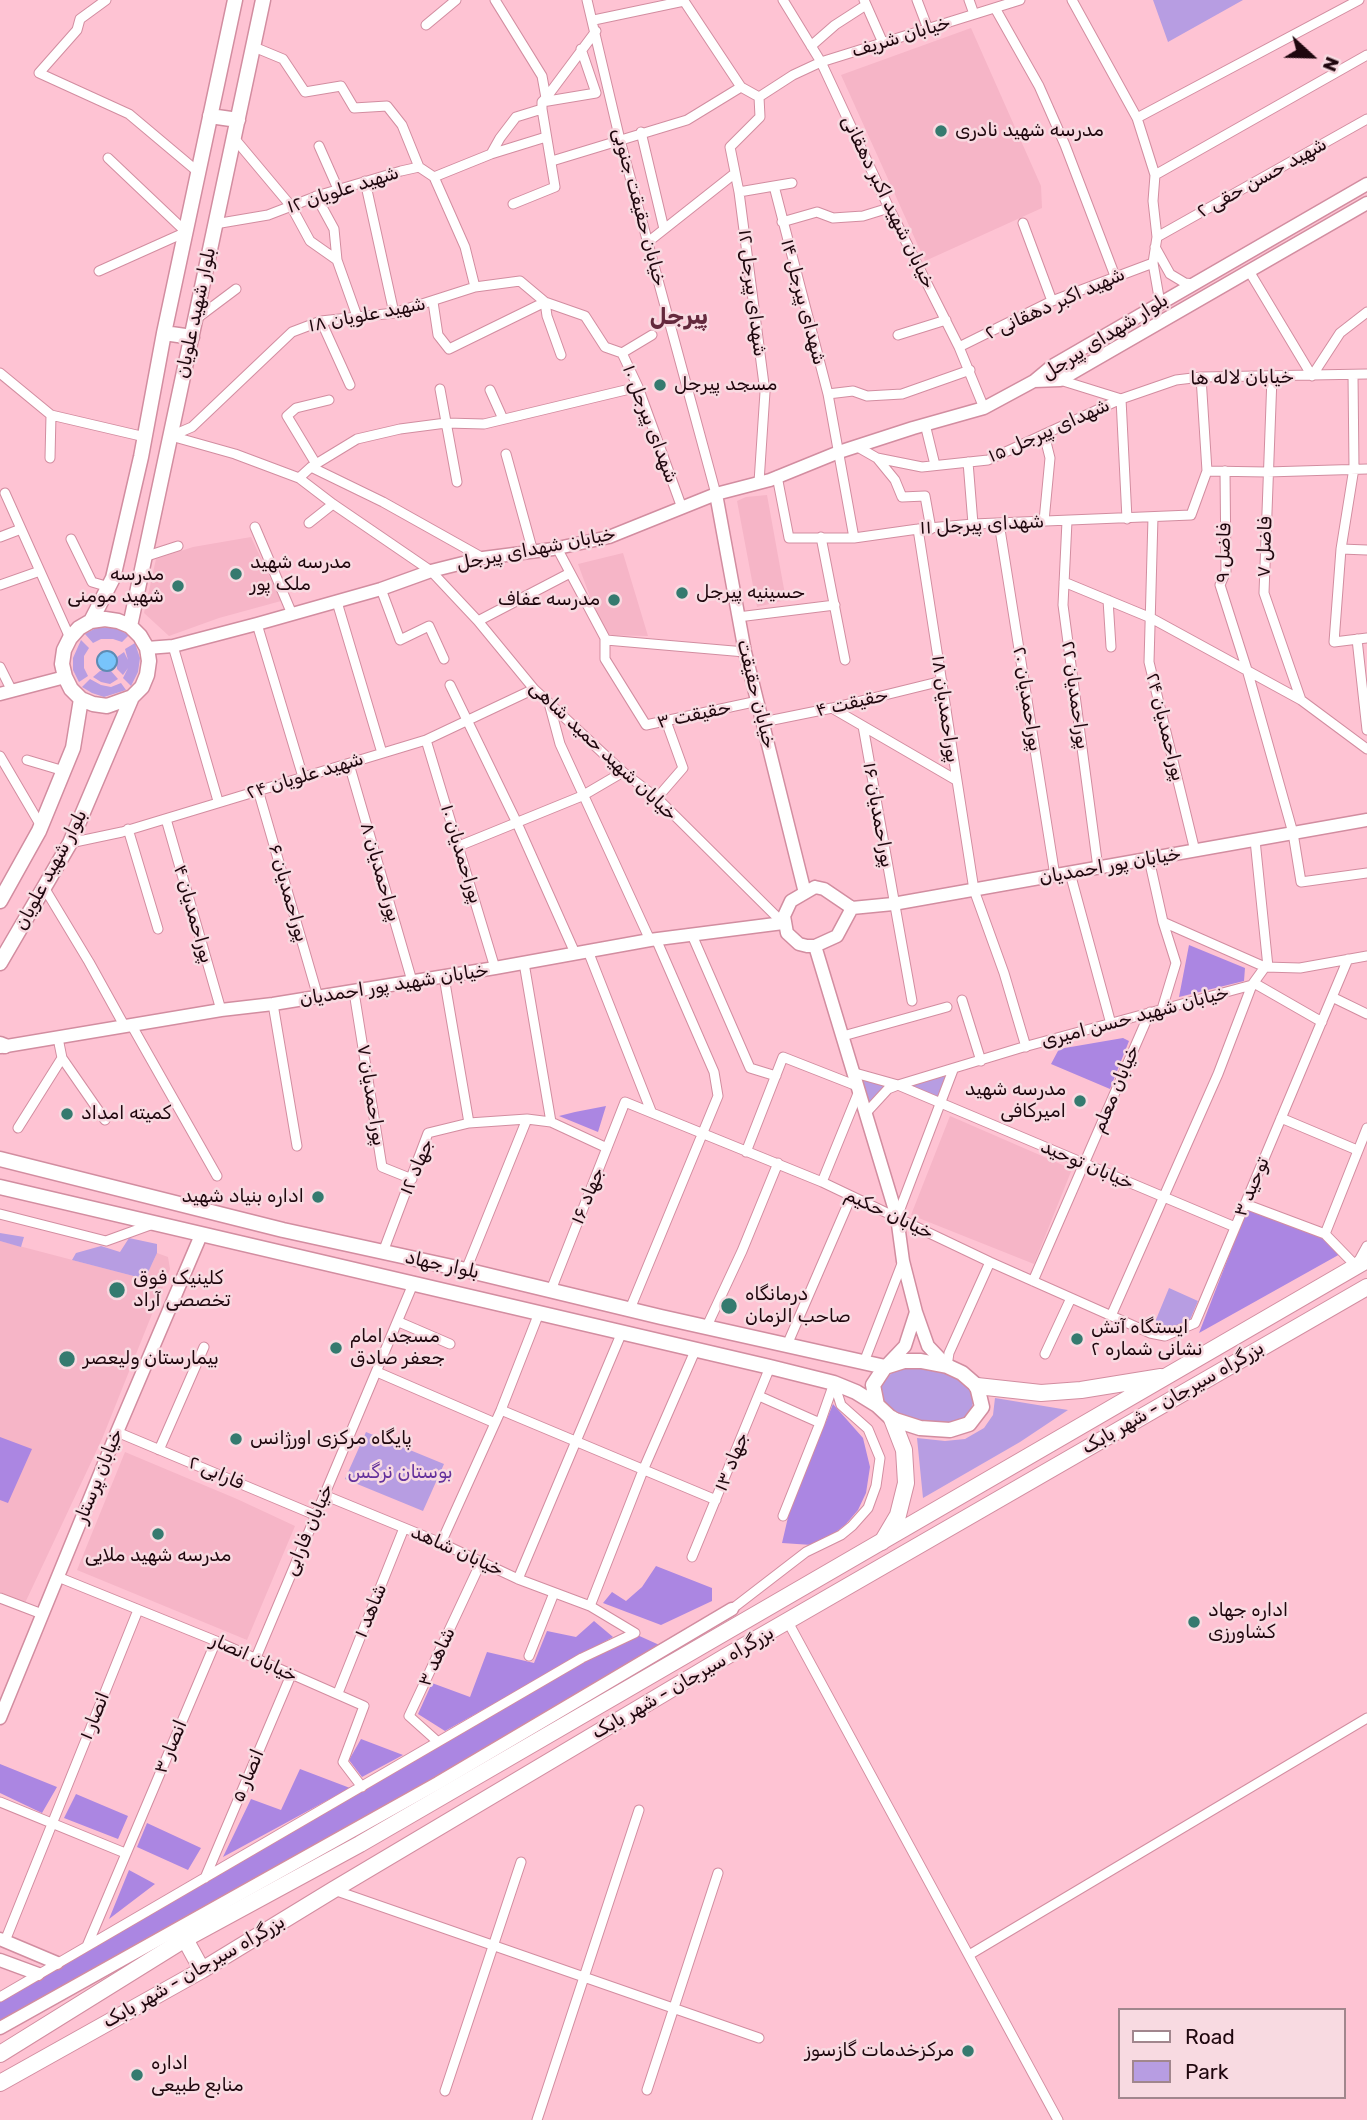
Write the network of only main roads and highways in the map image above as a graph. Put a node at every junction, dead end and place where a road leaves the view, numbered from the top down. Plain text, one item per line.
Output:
1 (263, 0) edge
2 (233, 3) edge
3 (210, 116) junction
4 (238, 120) junction
5 (164, 333) junction
6 (192, 337) junction
7 (91, 621) junction
8 (130, 626) junction
9 (132, 697) junction
10 (81, 699) junction
11 (0, 900) edge
12 (0, 963) edge
13 (0, 1159) edge
14 (0, 1187) edge
15 (283, 1230) junction
16 (276, 1252) junction
17 (1362, 1263) edge
18 (1367, 1287) edge
19 (885, 1367) junction
20 (1171, 1376) junction
21 (977, 1386) junction
22 (877, 1405) junction
23 (892, 1419) junction
24 (881, 1544) junction
25 (186, 1939) junction
26 (202, 1970) junction
27 (0, 2054) edge
28 (0, 2083) edge

1 - 4 main road, بلوار شهید علویان
2 - 3 main road, بلوار شهید علویان
3 - 4 main road
3 - 5 main road, بلوار شهید علویان
4 - 6 main road, بلوار شهید علویان
5 - 6 main road
5 - 7 main road, بلوار شهید علویان
6 - 8 main road, بلوار شهید علویان
7 - 8 main road
7 - 10 main road
8 - 9 main road
9 - 10 main road
9 - 12 main road, بلوار شهید علویان
10 - 11 main road, بلوار شهید علویان
13 - 15 main road, بلوار جهاد
14 - 16 main road, بلوار جهاد
15 - 16 main road
15 - 19 main road, بلوار جهاد
16 - 22 main road, بلوار جهاد
17 - 20 highway, بزرگراه سیرجان - شهر بابک
18 - 26 highway, بزرگراه سیرجان - شهر بابک
19 - 21 main road
19 - 22 main road
20 - 21 highway
20 - 24 highway, بزرگراه سیرجان - شهر بابک
21 - 23 main road
22 - 23 main road
23 - 24 highway
24 - 25 highway, بزرگراه سیرجان - شهر بابک
25 - 26 highway
25 - 27 highway, بزرگراه سیرجان - شهر بابک
26 - 28 highway, بزرگراه سیرجان - شهر بابک

